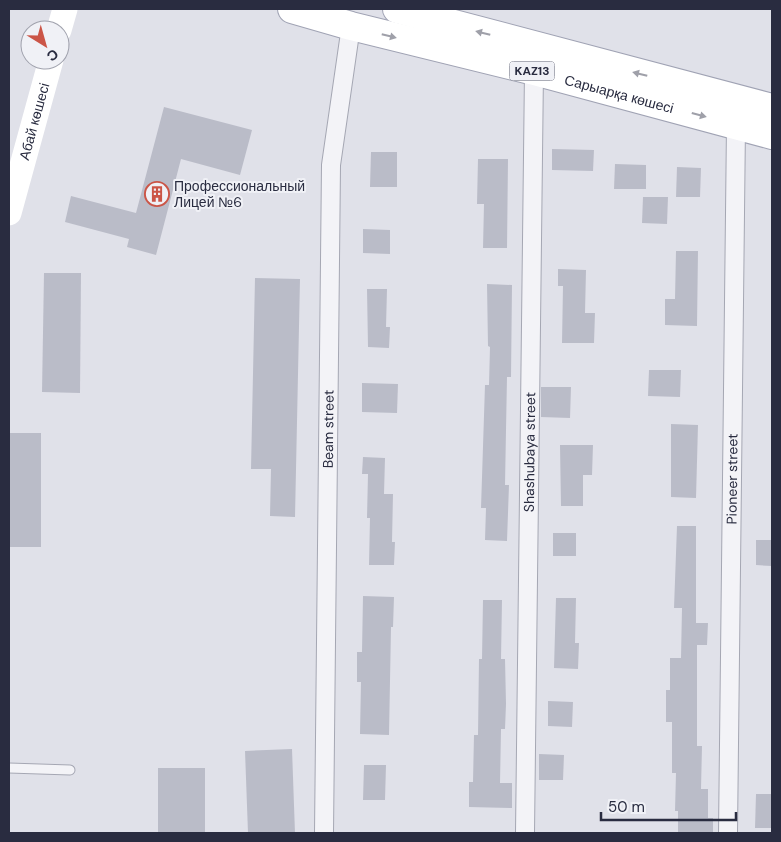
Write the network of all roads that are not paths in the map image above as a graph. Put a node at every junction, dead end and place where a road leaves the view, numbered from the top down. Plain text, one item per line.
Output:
1 (292, 9) edge
2 (397, 9) edge
3 (350, 26) junction
4 (47, 70) edge
5 (534, 71) junction
6 (772, 108) edge
7 (736, 125) junction
8 (772, 135) edge
9 (9, 213) edge
10 (9, 768) edge
11 (70, 770) dead end
12 (324, 833) edge
13 (525, 833) edge
14 (728, 833) edge

1 - 3 main road, Сарыарқа көшесі / KAZ13
6 -> 2 main road, Сарыарқа көшесі / KAZ13
3 -> 5 main road, Сарыарқа көшесі / KAZ13
3 - 12 street, Beam street
4 - 9 main road, Абай көшесі
5 -> 7 main road, Сарыарқа көшесі / KAZ13
5 - 13 street, Shashubaya street
7 - 8 main road, Сарыарқа көшесі / KAZ13
7 - 14 street, Pioneer street
10 - 11 lane

